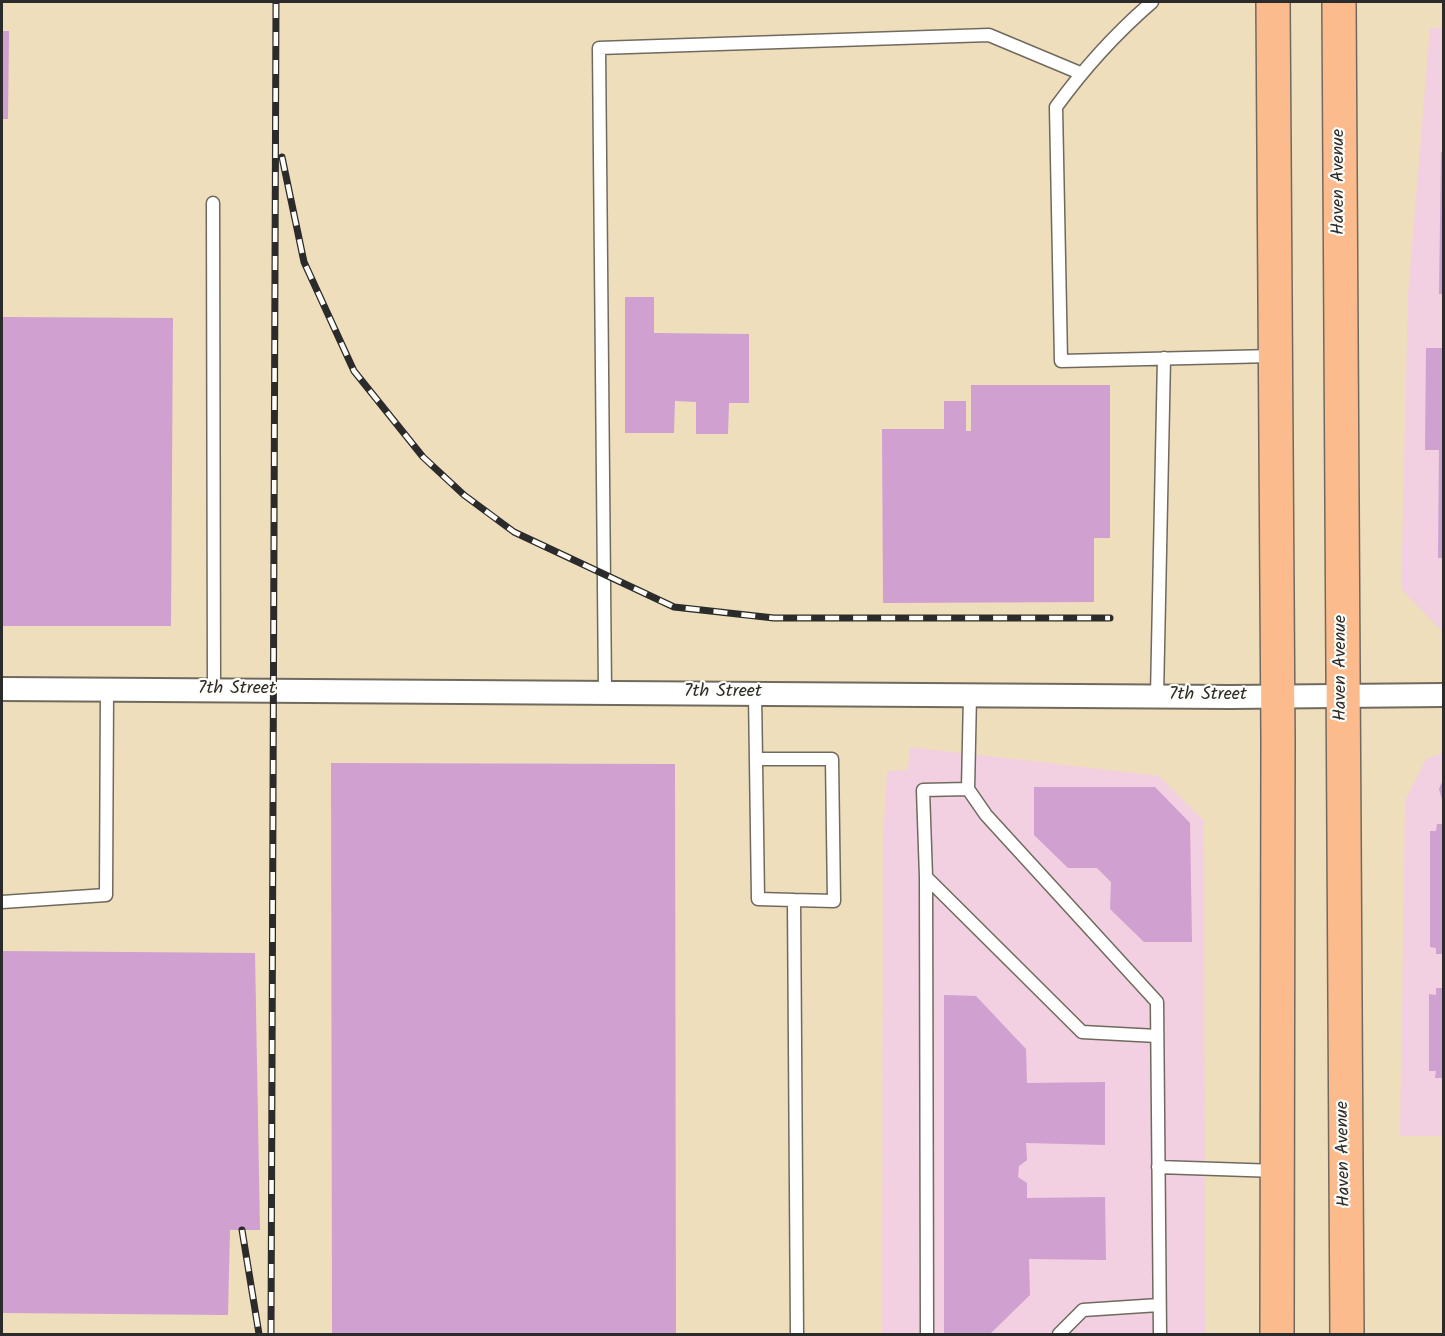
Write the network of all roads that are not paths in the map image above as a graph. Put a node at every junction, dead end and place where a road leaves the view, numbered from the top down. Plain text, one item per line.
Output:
1 (1152, 2) edge
2 (1274, 2) edge
3 (1339, 2) edge
4 (1080, 73) junction
5 (213, 203) dead end
6 (1274, 356) junction
7 (1164, 358) junction
8 (2, 689) edge
9 (106, 690) junction
10 (214, 690) junction
11 (605, 692) junction
12 (755, 693) junction
13 (970, 695) junction
14 (1443, 695) edge
15 (1157, 696) junction
16 (1343, 696) junction
17 (1277, 697) junction
18 (756, 759) junction
19 (968, 789) junction
20 (926, 877) junction
21 (794, 900) junction
22 (2, 902) edge
23 (1157, 1036) junction
24 (1158, 1167) junction
25 (1277, 1171) junction
26 (1159, 1305) junction
27 (797, 1335) edge
28 (927, 1335) edge
29 (1059, 1335) edge
30 (1160, 1335) edge
31 (1277, 1335) edge
32 (1347, 1335) edge

1 - 4 lane
2 - 6 main road
3 - 16 main road, Haven Avenue
4 - 7 lane
4 - 11 lane
5 - 10 lane
6 - 7 lane
6 - 17 main road
7 - 15 lane
8 - 9 street, 7th Street
9 - 10 street, 7th Street
9 - 22 lane
10 - 11 street, 7th Street
11 - 12 street, 7th Street
12 - 13 street, 7th Street
12 - 18 lane
13 - 15 street, 7th Street
13 - 19 lane
14 - 16 street, 7th Street
15 - 17 street, 7th Street
16 - 17 street, 7th Street
16 - 32 main road, Haven Avenue
17 - 25 main road
18 - 21 lane
18 - 21 lane
19 - 20 lane
19 - 23 lane
20 - 23 lane
20 - 28 lane
21 - 27 lane
23 - 24 lane
24 - 25 lane
24 - 26 lane
25 - 31 main road
26 - 29 lane
26 - 30 lane

